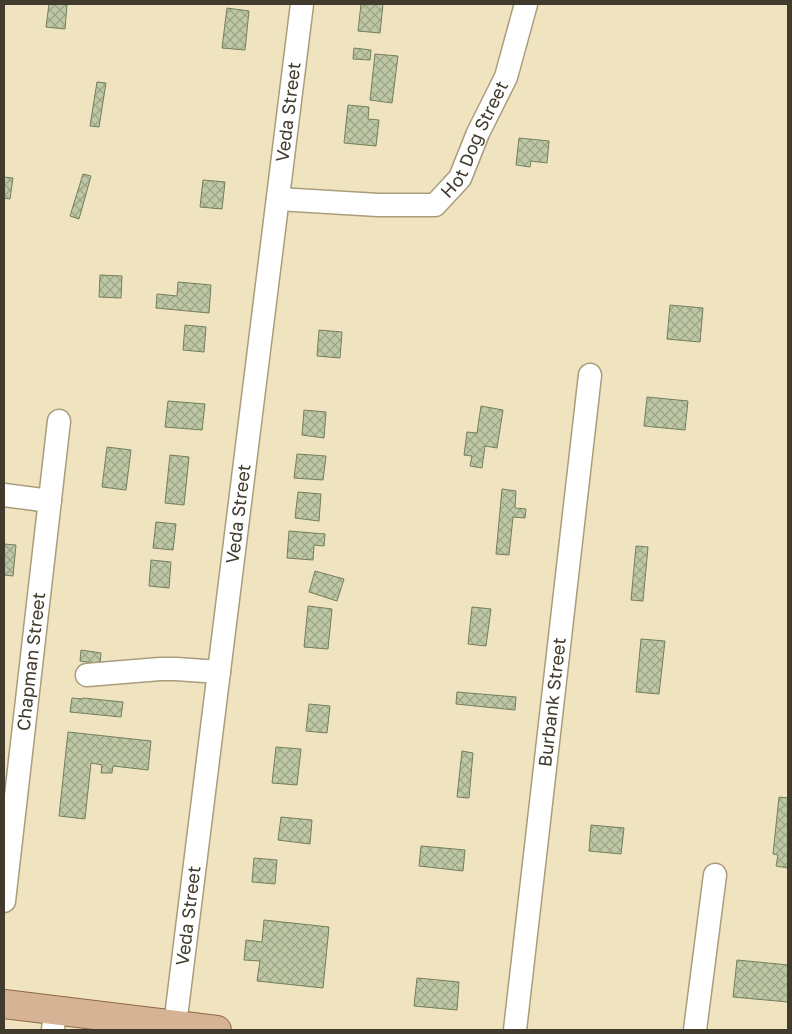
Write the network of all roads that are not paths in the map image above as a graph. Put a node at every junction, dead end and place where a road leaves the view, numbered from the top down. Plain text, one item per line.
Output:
1 (302, 4) edge
2 (526, 4) edge
3 (278, 200) junction
4 (590, 374) dead end
5 (60, 421) dead end
6 (4, 495) edge
7 (50, 501) junction
8 (219, 672) junction
9 (87, 675) dead end
10 (10, 788) edge
11 (715, 874) dead end
12 (4, 901) edge
13 (4, 1004) edge
14 (54, 1020) edge
15 (175, 1025) junction
16 (217, 1030) edge
17 (514, 1030) edge
18 (695, 1030) edge

1 - 3 street, Veda Street
2 - 3 street, Hot Dog Street
3 - 8 street, Veda Street
4 - 17 street, Burbank Street
5 - 7 street, Chapman Street
6 - 7 street
7 - 10 street, Chapman Street
8 - 9 street
8 - 15 street, Veda Street
10 - 12 street, Chapman Street
11 - 18 street
13 - 14 main road
14 - 15 main road
15 - 16 main road

